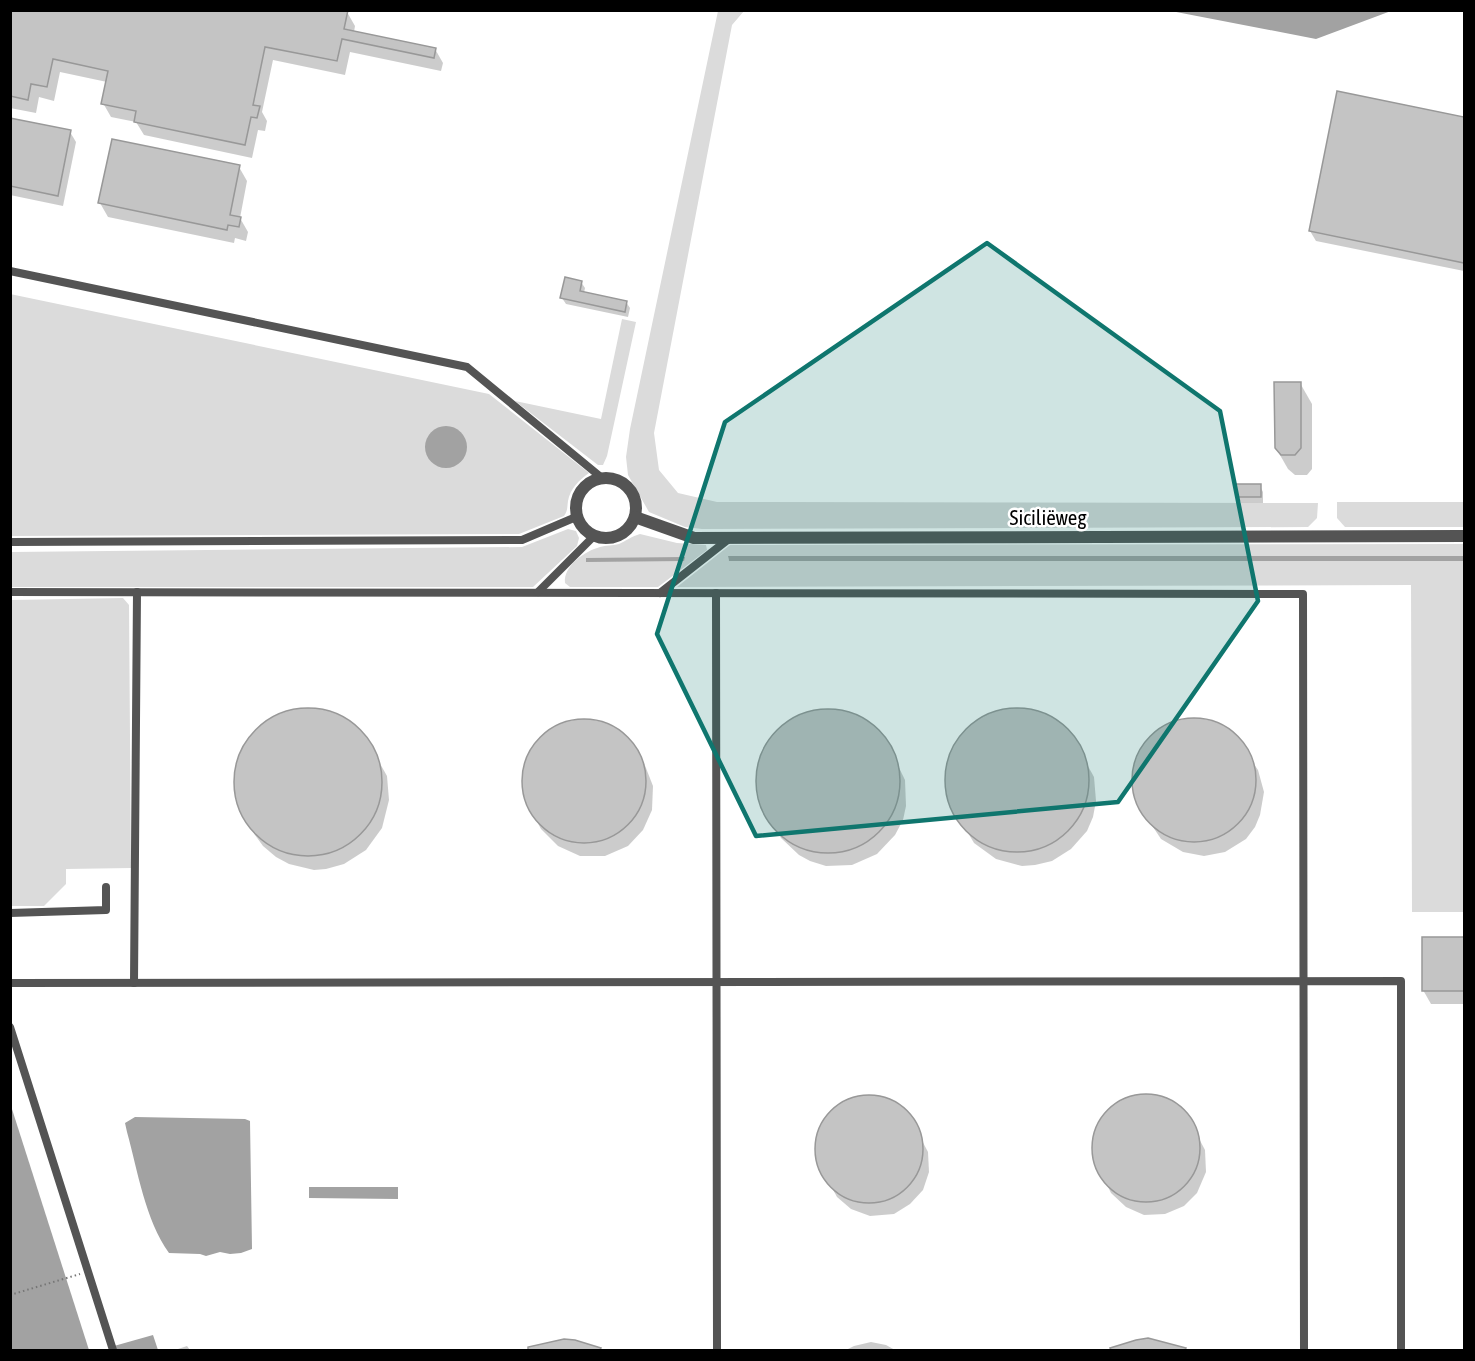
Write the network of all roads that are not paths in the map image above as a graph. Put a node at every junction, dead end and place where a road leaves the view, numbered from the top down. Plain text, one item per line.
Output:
1 (10, 271) edge
2 (602, 478) junction
3 (576, 517) junction
4 (635, 517) junction
5 (594, 536) junction
6 (1464, 536) edge
7 (731, 538) junction
8 (10, 542) edge
9 (10, 592) edge
10 (137, 592) junction
11 (538, 592) junction
12 (660, 593) junction
13 (716, 593) junction
14 (106, 887) dead end
15 (10, 913) edge
16 (1303, 981) junction
17 (717, 983) junction
18 (10, 984) edge
19 (134, 984) junction
20 (10, 1027) edge
21 (113, 1350) edge
22 (717, 1350) edge
23 (1304, 1350) edge
24 (1401, 1350) edge

1 - 2 lane
2 - 3 street
2 - 4 street
3 - 5 street
3 - 8 lane
4 - 5 street
4 - 7 street, Siciliëweg
5 - 11 lane
6 - 7 street, Siciliëweg
7 - 12 lane
9 - 10 lane
10 - 11 lane
10 - 19 lane
11 - 12 lane
12 - 13 lane
13 - 16 lane
13 - 17 lane
14 - 15 lane
16 - 17 lane
16 - 23 lane
16 - 24 lane
17 - 19 lane
17 - 22 lane
18 - 19 lane
20 - 21 lane

